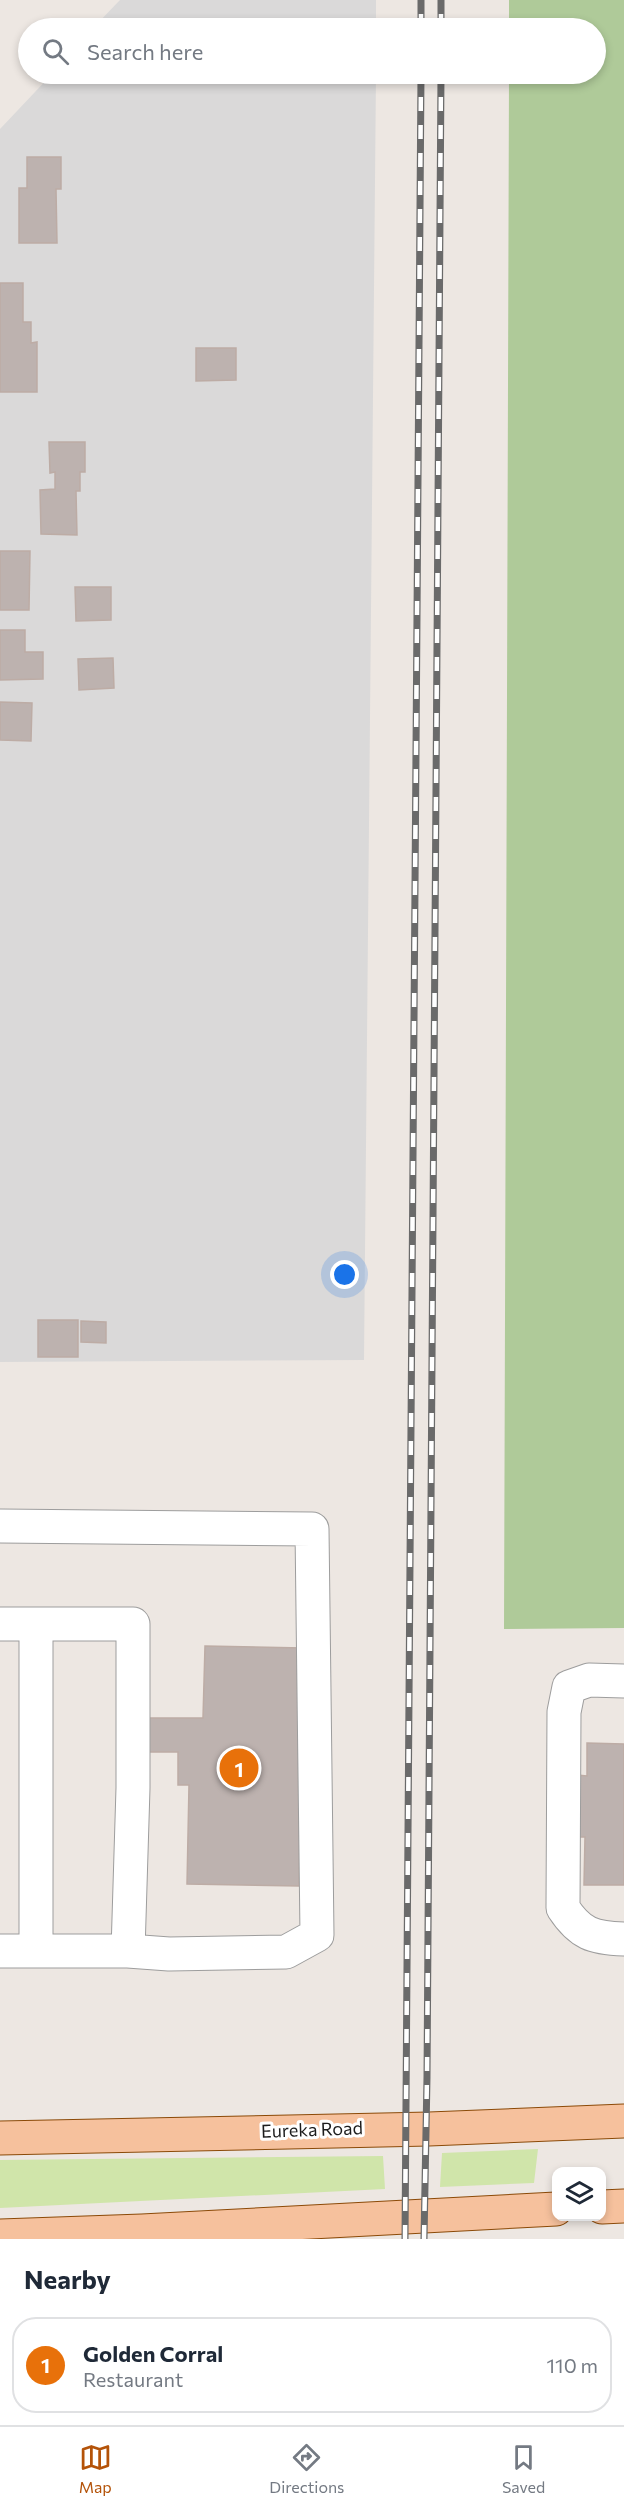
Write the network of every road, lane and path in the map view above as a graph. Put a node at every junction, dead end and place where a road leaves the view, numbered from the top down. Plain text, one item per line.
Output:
1 (0, 1527) edge
2 (0, 1624) edge
3 (36, 1624) junction
4 (624, 1681) edge
5 (624, 1939) edge
6 (0, 1950) edge
7 (36, 1951) junction
8 (128, 1951) junction
9 (624, 2121) edge
10 (0, 2138) edge
11 (624, 2206) edge
12 (606, 2207) edge
13 (552, 2209) edge
14 (0, 2236) edge

1 - 8 lane
2 - 3 lane
3 - 7 lane
3 - 8 lane
4 - 5 lane
6 - 7 lane
7 - 8 lane
9 - 10 main road, Eureka Road
11 - 12 main road
13 - 14 main road

